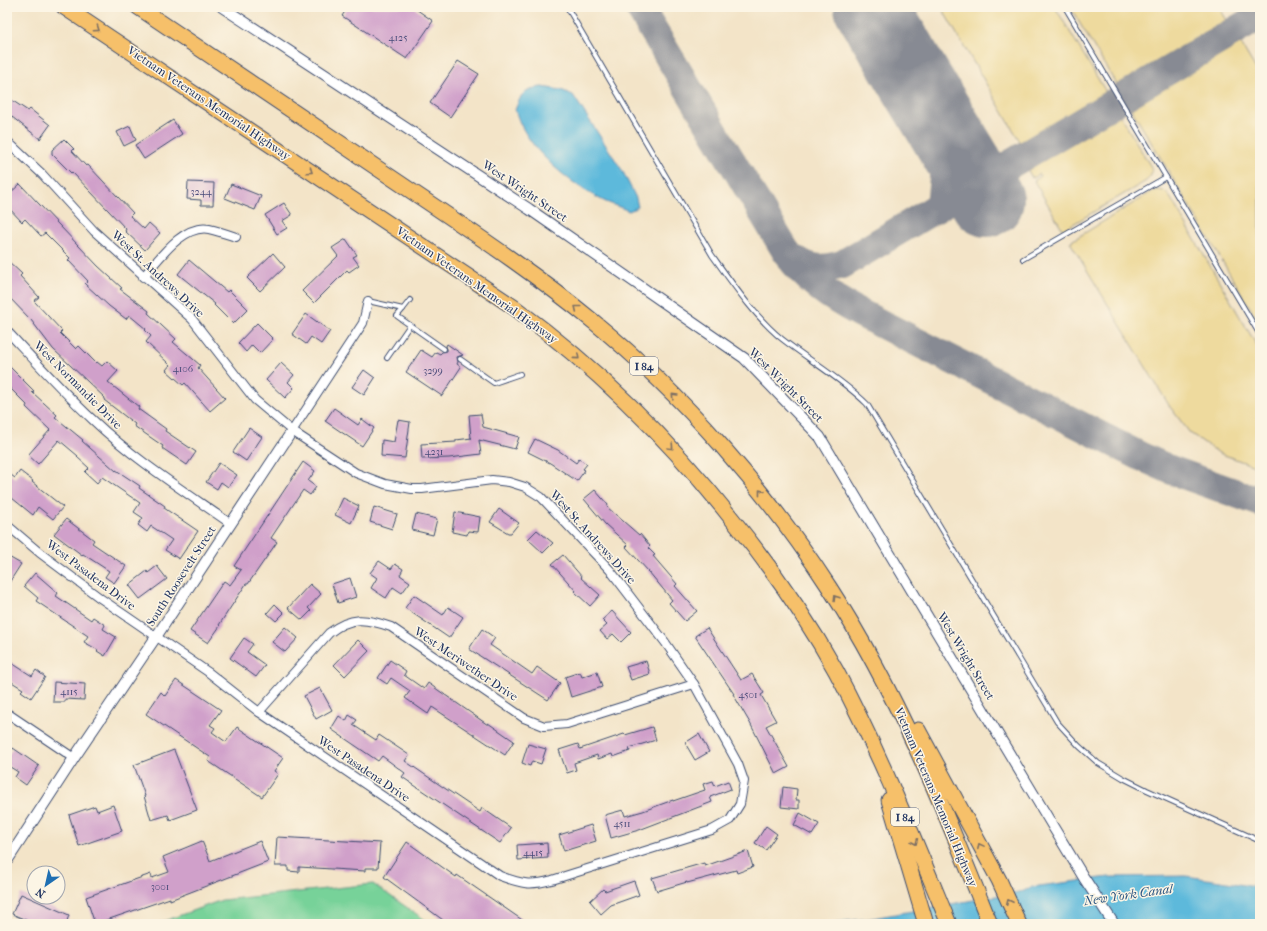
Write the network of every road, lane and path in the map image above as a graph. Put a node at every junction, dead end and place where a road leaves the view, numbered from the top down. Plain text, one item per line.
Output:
1 (64, 7) edge
2 (138, 7) edge
3 (222, 7) edge
4 (567, 7) edge
5 (1065, 7) edge
6 (7, 141) edge
7 (1166, 177) junction
8 (236, 237) dead end
9 (1024, 259) dead end
10 (143, 277) junction
11 (410, 300) dead end
12 (368, 301) joint
13 (402, 309) junction
14 (410, 325) junction
15 (7, 331) edge
16 (1260, 335) edge
17 (444, 349) dead end
18 (387, 358) dead end
19 (460, 360) dead end
20 (520, 374) dead end
21 (292, 431) junction
22 (231, 524) junction
23 (7, 525) edge
24 (852, 622) junction
25 (156, 637) junction
26 (694, 684) junction
27 (259, 712) junction
28 (7, 713) edge
29 (872, 742) junction
30 (74, 758) junction
31 (740, 804) joint
32 (1260, 841) edge
33 (7, 861) edge
34 (926, 924) edge
35 (949, 924) edge
36 (990, 924) edge
37 (1019, 924) edge
38 (1114, 924) edge

1 -> 29 highway, Vietnam Veterans Memorial Highway / I 84
24 -> 2 highway, Vietnam Veterans Memorial Highway / I 84
3 - 38 street, West Wright Street
4 - 32 lane
5 - 7 lane
6 - 10 street, West St. Andrews Drive
7 - 9 lane
7 - 16 lane
8 - 10 street
10 - 21 street, West St. Andrews Drive
11 - 13 lane
12 - 13 lane
12 - 21 street, South Roosevelt Street
13 - 14 lane
14 - 17 lane
14 - 18 lane
15 - 22 street, West Normandie Drive
19 - 20 lane
21 - 22 street, South Roosevelt Street
21 - 26 street, West St. Andrews Drive
22 - 25 street, South Roosevelt Street
23 - 25 street, West Pasadena Drive
24 - 36 highway, Vietnam Veterans Memorial Highway / I 84
37 -> 24 highway
25 - 27 street, West Pasadena Drive
25 - 30 street, South Roosevelt Street
26 - 27 street, West Meriwether Drive
26 - 31 street, West St. Andrews Drive
27 - 31 street, West Pasadena Drive
28 - 30 street
29 - 34 highway
29 -> 35 highway, Vietnam Veterans Memorial Highway / I 84
30 - 33 street, South Roosevelt Street

